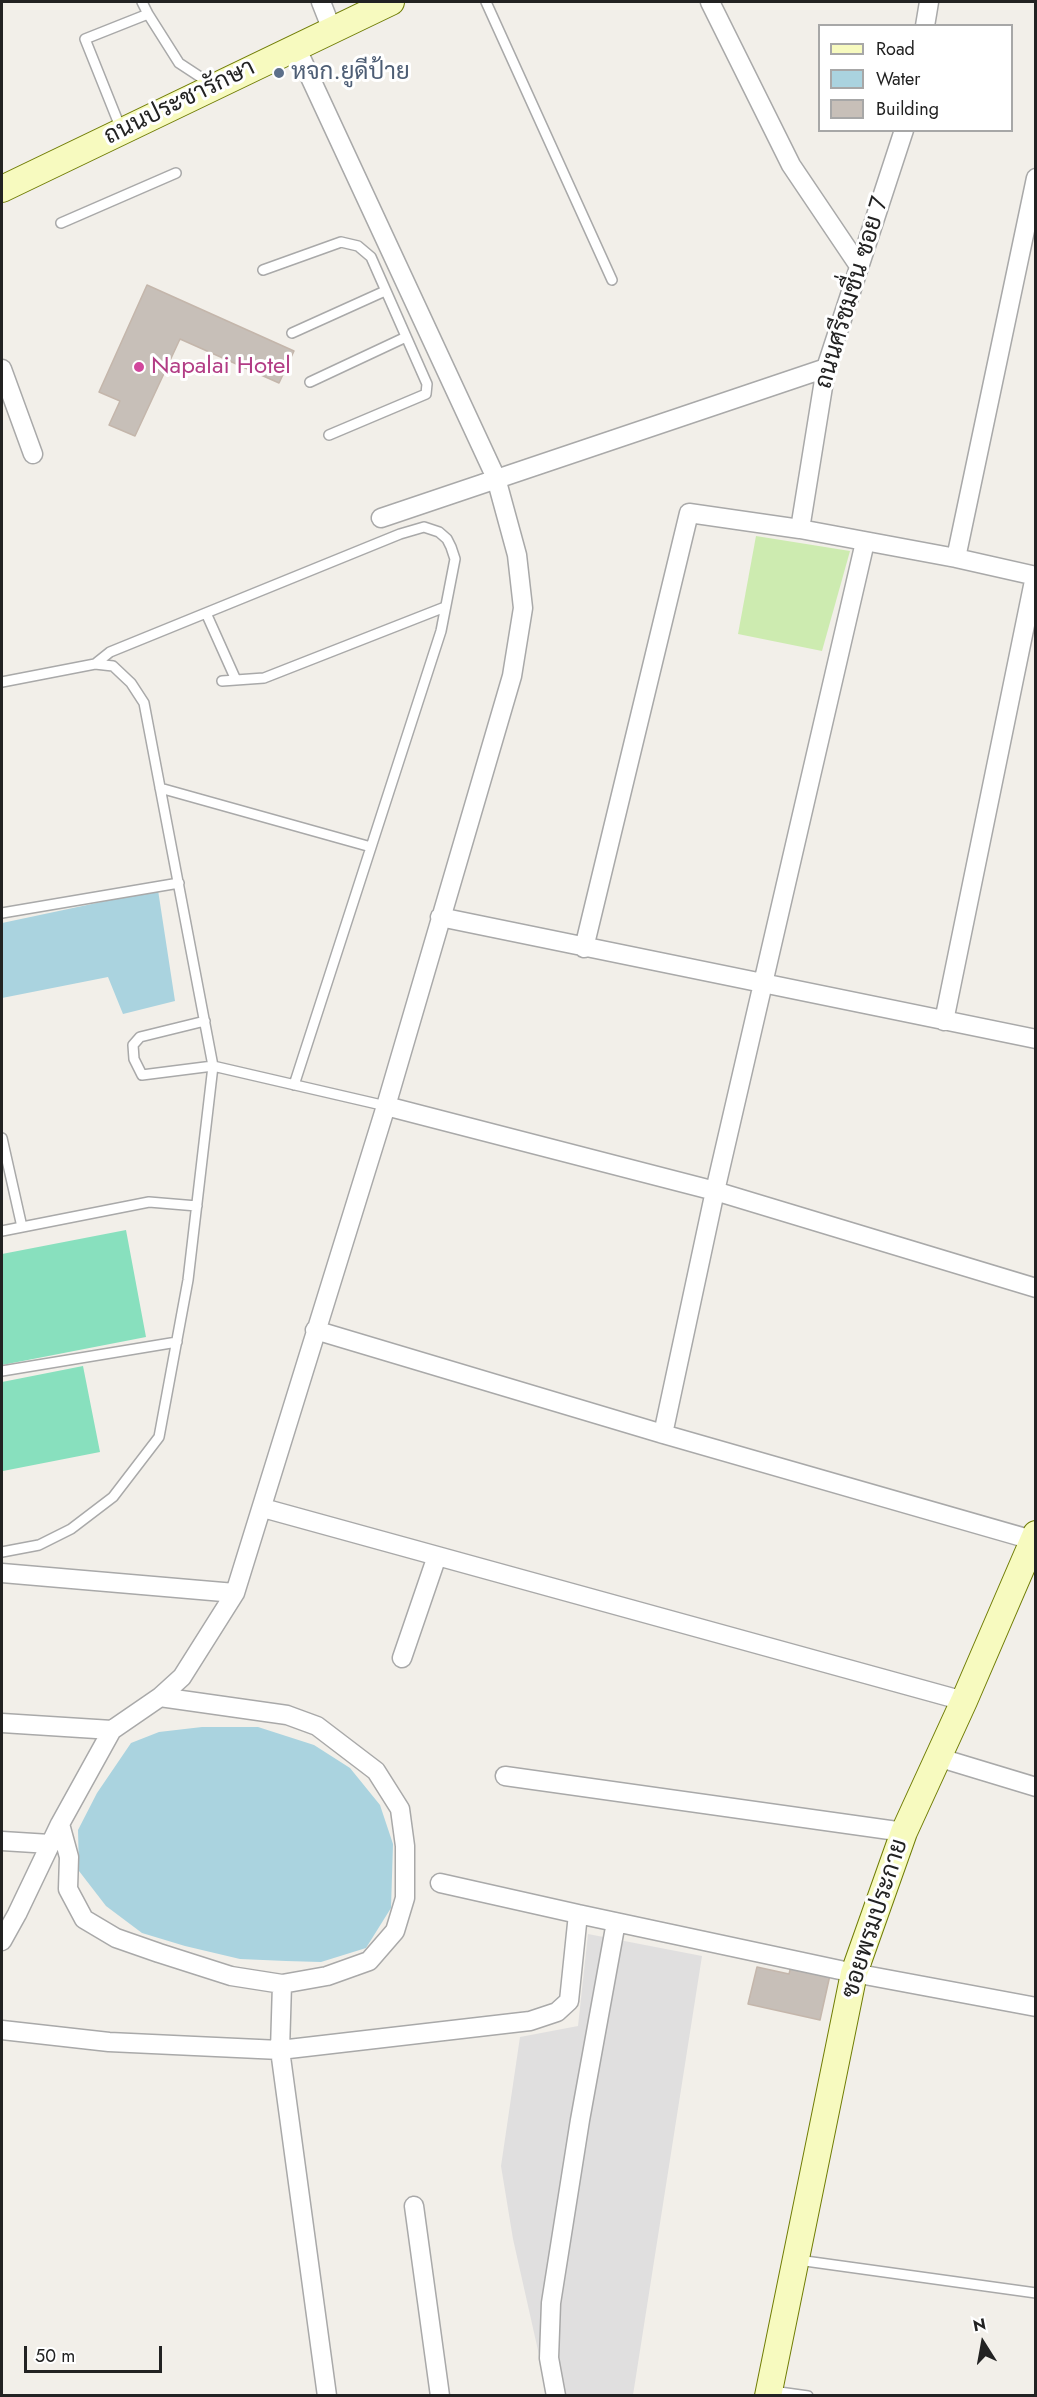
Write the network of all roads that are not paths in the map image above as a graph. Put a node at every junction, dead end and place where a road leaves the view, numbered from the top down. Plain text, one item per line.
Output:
1 (142, 2) edge
2 (321, 2) edge
3 (388, 2) edge
4 (486, 2) edge
5 (710, 2) edge
6 (929, 2) edge
7 (148, 14) junction
8 (925, 24) edge
9 (332, 30) junction
10 (296, 48) junction
11 (214, 87) junction
12 (122, 131) junction
13 (903, 132) edge
14 (176, 173) dead end
15 (1035, 178) edge
16 (2, 189) edge
17 (61, 223) dead end
18 (859, 266) junction
19 (263, 270) dead end
20 (612, 280) dead end
21 (386, 291) junction
22 (292, 333) dead end
23 (406, 337) junction
24 (826, 368) junction
25 (2, 369) edge
26 (310, 382) dead end
27 (329, 435) dead end
28 (33, 454) dead end
29 (496, 478) junction
30 (381, 518) dead end
31 (800, 529) junction
32 (865, 542) junction
33 (956, 558) junction
34 (1035, 576) edge
35 (445, 608) junction
36 (206, 613) junction
37 (95, 664) junction
38 (236, 680) junction
39 (222, 681) dead end
40 (2, 682) edge
41 (160, 788) junction
42 (371, 847) junction
43 (178, 884) junction
44 (2, 913) edge
45 (440, 917) junction
46 (584, 948) junction
47 (763, 985) junction
48 (205, 1021) junction
49 (944, 1021) junction
50 (1035, 1039) edge
51 (213, 1065) junction
52 (294, 1085) junction
53 (386, 1106) junction
54 (2, 1138) edge
55 (716, 1191) junction
56 (197, 1206) junction
57 (22, 1227) junction
58 (2, 1231) edge
59 (1035, 1288) edge
60 (315, 1330) junction
61 (177, 1342) junction
62 (2, 1371) edge
63 (663, 1434) junction
64 (263, 1508) junction
65 (1035, 1538) edge
66 (2, 1552) edge
67 (437, 1556) junction
68 (2, 1573) edge
69 (235, 1593) junction
70 (402, 1658) dead end
71 (160, 1697) junction
72 (964, 1701) junction
73 (2, 1723) edge
74 (112, 1730) junction
75 (937, 1757) junction
76 (506, 1776) dead end
77 (1035, 1787) edge
78 (60, 1824) junction
79 (904, 1832) junction
80 (2, 1841) edge
81 (50, 1844) junction
82 (440, 1883) dead end
83 (578, 1914) junction
84 (616, 1922) junction
85 (2, 1941) edge
86 (854, 1973) junction
87 (282, 1984) junction
88 (1035, 2007) edge
89 (2, 2030) edge
90 (280, 2050) junction
91 (414, 2206) dead end
92 (796, 2259) junction
93 (1035, 2294) edge
94 (769, 2393) edge
95 (327, 2396) edge
96 (440, 2396) edge
97 (556, 2396) edge
98 (808, 2396) edge

1 - 7 lane
2 - 9 street
3 - 9 street, ถนนประชารักษา
4 - 20 lane
5 - 18 street
6 - 8 street
7 - 11 lane
7 - 12 lane
9 - 10 street, ถนนประชารักษา
10 - 11 street, ถนนประชารักษา
10 - 29 street
11 - 12 street, ถนนประชารักษา
12 - 16 street, ถนนประชารักษา
13 - 18 street, ถนนศรีชมชื่น ซอย 7
14 - 17 lane
15 - 33 street
18 - 24 street, ถนนศรีชมชื่น ซอย 7
19 - 21 lane
21 - 22 lane
21 - 23 lane
23 - 26 lane
23 - 27 lane
24 - 29 street
24 - 31 street, ถนนศรีชมชื่น ซอย 7
25 - 28 street
29 - 30 street
29 - 45 street
31 - 32 street
31 - 46 street
32 - 33 street
32 - 47 street
33 - 34 street
34 - 49 street
35 - 36 lane
35 - 38 lane
35 - 42 lane
36 - 37 lane
36 - 38 lane
37 - 40 lane
37 - 41 lane
38 - 39 lane
41 - 42 lane
41 - 43 lane
42 - 52 lane
43 - 44 lane
43 - 48 lane
45 - 46 street
45 - 53 street
46 - 47 street
47 - 49 street
47 - 55 street
48 - 51 lane
48 - 51 lane
49 - 50 street
51 - 52 lane
51 - 56 lane
52 - 53 lane
53 - 55 street
53 - 60 street
54 - 57 lane
55 - 59 street
55 - 63 street
56 - 57 lane
56 - 61 lane
57 - 58 lane
60 - 63 street
60 - 64 street
61 - 62 lane
61 - 66 lane
63 - 65 street
64 - 67 street
64 - 69 street
65 - 72 street, ซอยพรมประกาย
67 - 70 street
67 - 72 street
68 - 69 street
69 - 71 street
71 - 74 street
71 - 87 street
72 - 75 street, ซอยพรมประกาย
73 - 74 street
74 - 78 street
75 - 77 street
75 - 79 street, ซอยพรมประกาย
76 - 79 street
78 - 81 street
78 - 87 street
79 - 86 street, ซอยพรมประกาย
80 - 81 street
81 - 85 street
82 - 83 street
83 - 84 street
83 - 90 street
84 - 86 street
84 - 97 street
86 - 88 street
86 - 92 street, ซอยพรมประกาย
87 - 90 street
89 - 90 street
90 - 95 street
91 - 96 street
92 - 93 lane
92 - 94 street, ซอยพรมประกาย
94 - 98 lane

